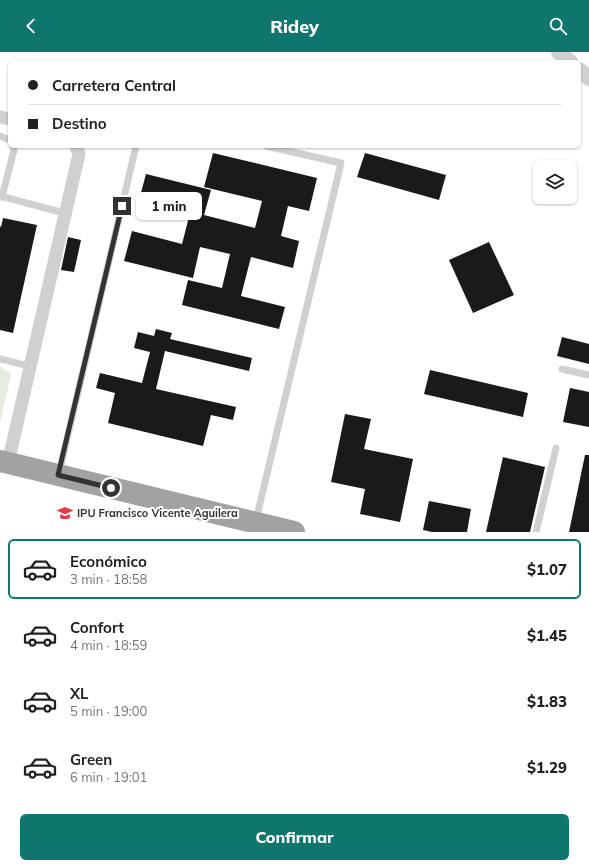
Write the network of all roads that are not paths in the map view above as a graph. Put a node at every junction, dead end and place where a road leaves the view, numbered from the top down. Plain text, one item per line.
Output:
1 (559, 52) edge
2 (568, 60) edge
3 (581, 72) edge
4 (589, 78) edge
5 (14, 148) edge
6 (77, 148) edge
7 (136, 148) edge
8 (275, 148) edge
9 (1, 197) edge
10 (64, 213) junction
11 (0, 359) edge
12 (29, 366) junction
13 (562, 369) dead end
14 (589, 375) edge
15 (556, 448) dead end
16 (4, 462) edge
17 (58, 475) junction
18 (256, 522) junction
19 (294, 532) edge
20 (536, 532) edge

1 - 2 street
3 - 4 street
5 - 9 lane
6 - 10 street
7 - 17 lane
8 - 18 lane
9 - 10 lane
10 - 12 street
11 - 12 lane
12 - 16 street
13 - 14 lane
15 - 20 lane
16 - 17 highway
17 - 18 highway
18 - 19 highway

